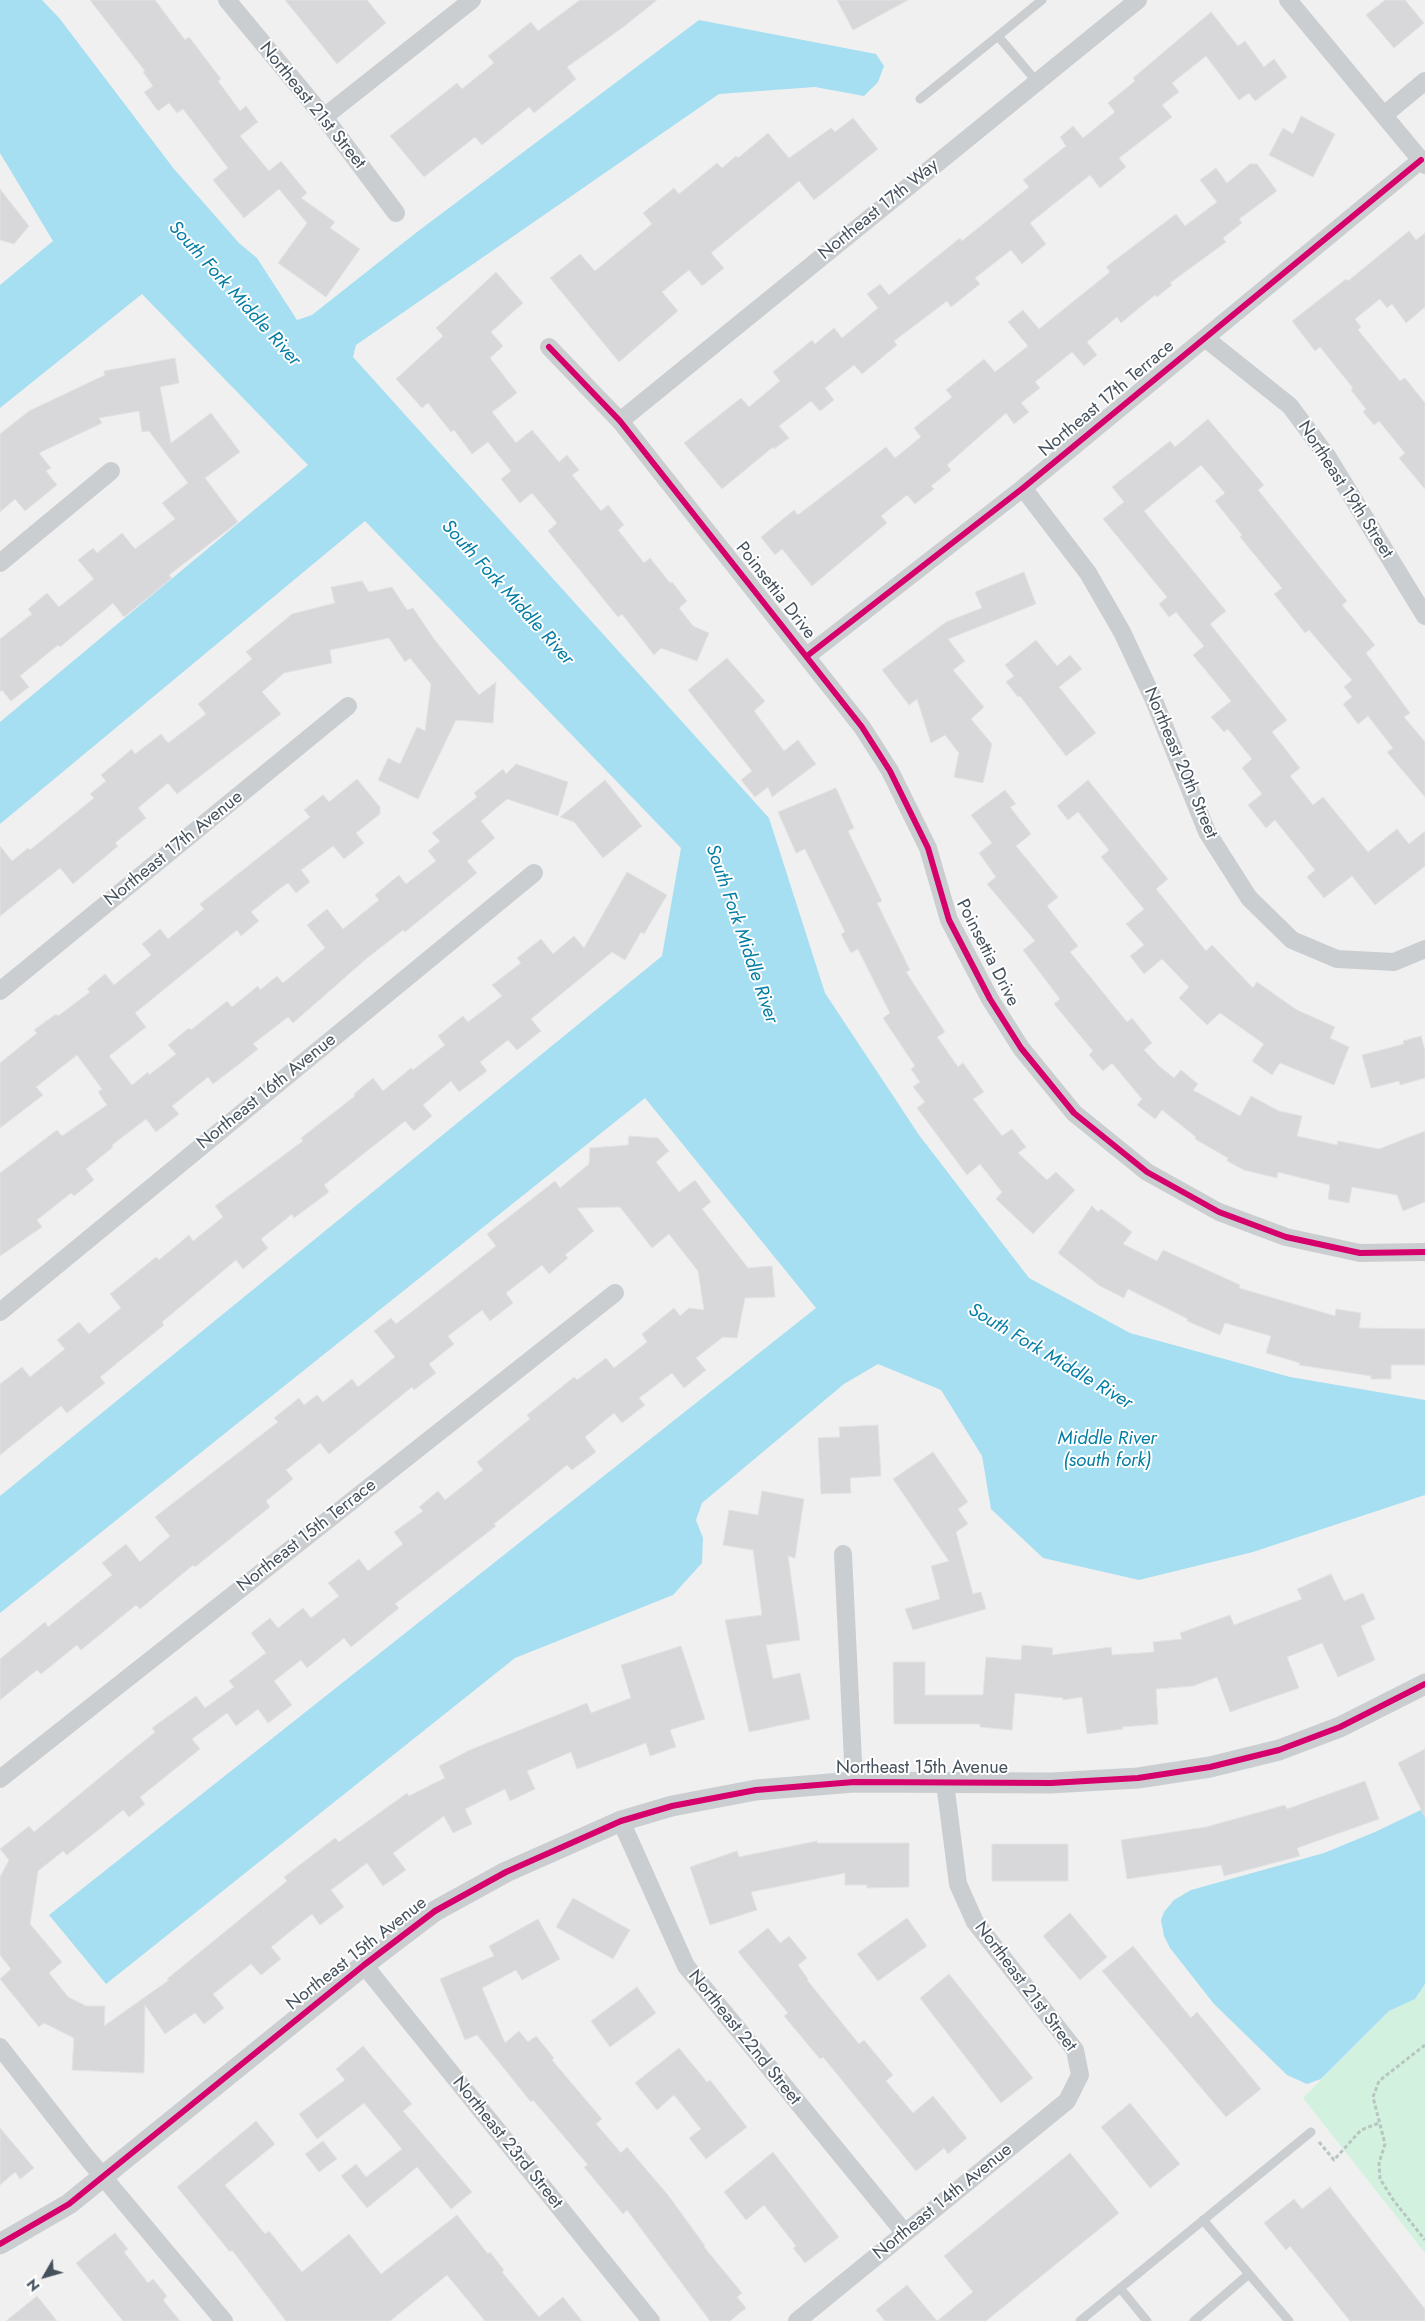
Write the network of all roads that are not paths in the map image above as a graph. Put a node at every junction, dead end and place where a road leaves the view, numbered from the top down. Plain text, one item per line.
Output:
1 (227, 0) edge
2 (472, 0) edge
3 (1042, 0) edge
4 (1138, 0) edge
5 (1288, 0) edge
6 (998, 36) junction
7 (1425, 81) edge
8 (1037, 82) junction
9 (920, 99) dead end
10 (1384, 115) junction
11 (324, 117) junction
12 (1423, 162) edge
13 (396, 213) dead end
14 (1205, 338) junction
15 (549, 347) dead end
16 (620, 421) junction
17 (111, 471) dead end
18 (1023, 488) junction
19 (0, 563) edge
20 (1425, 616) edge
21 (807, 656) junction
22 (348, 706) dead end
23 (534, 873) dead end
24 (1425, 950) edge
25 (0, 991) edge
26 (1425, 1252) edge
27 (614, 1293) dead end
28 (0, 1312) edge
29 (843, 1554) dead end
30 (1425, 1684) edge
31 (0, 1779) edge
32 (854, 1782) junction
33 (945, 1783) junction
34 (621, 1821) junction
35 (364, 1965) junction
36 (0, 2047) edge
37 (1080, 2076) joint
38 (1311, 2132) road end
39 (102, 2175) junction
40 (1203, 2220) junction
41 (904, 2232) junction
42 (0, 2244) edge
43 (1249, 2274) junction
44 (1120, 2288) junction
45 (224, 2321) edge
46 (651, 2321) edge
47 (797, 2321) edge
48 (1080, 2321) edge
49 (1148, 2321) edge
50 (1194, 2321) edge
51 (1289, 2321) edge

1 - 11 street, Northeast 21st Street
2 - 11 street
3 - 6 lane
4 - 8 street, Northeast 17th Way
5 - 10 street
6 - 8 lane
6 - 9 lane
7 - 10 street
8 - 16 street, Northeast 17th Way
10 - 12 street
11 - 13 street, Northeast 21st Street
12 - 14 street, Northeast 17th Terrace
14 - 18 street, Northeast 17th Terrace
14 - 20 street, Northeast 19th Street
15 - 16 street, Poinsettia Drive
16 - 21 street, Poinsettia Drive
17 - 19 street
18 - 21 street, Northeast 17th Terrace
18 - 24 street, Northeast 20th Street
21 - 26 street, Poinsettia Drive
22 - 25 street, Northeast 17th Avenue
23 - 28 street, Northeast 16th Avenue
27 - 31 street, Northeast 15th Terrace
29 - 32 street
30 - 33 street, Northeast 15th Avenue
32 - 33 street, Northeast 15th Avenue
32 - 34 street, Northeast 15th Avenue
33 - 37 street, Northeast 21st Street
34 - 35 street, Northeast 15th Avenue
34 - 41 street, Northeast 22nd Street
35 - 39 street, Northeast 15th Avenue
35 - 46 street, Northeast 23rd Street
36 - 39 street
37 - 41 street, Northeast 14th Avenue
38 - 40 lane
39 - 42 street, Northeast 15th Avenue
39 - 45 street
40 - 43 lane
40 - 44 lane
41 - 47 street, Northeast 14th Avenue
43 - 50 lane
43 - 51 lane
44 - 48 lane
44 - 49 lane

